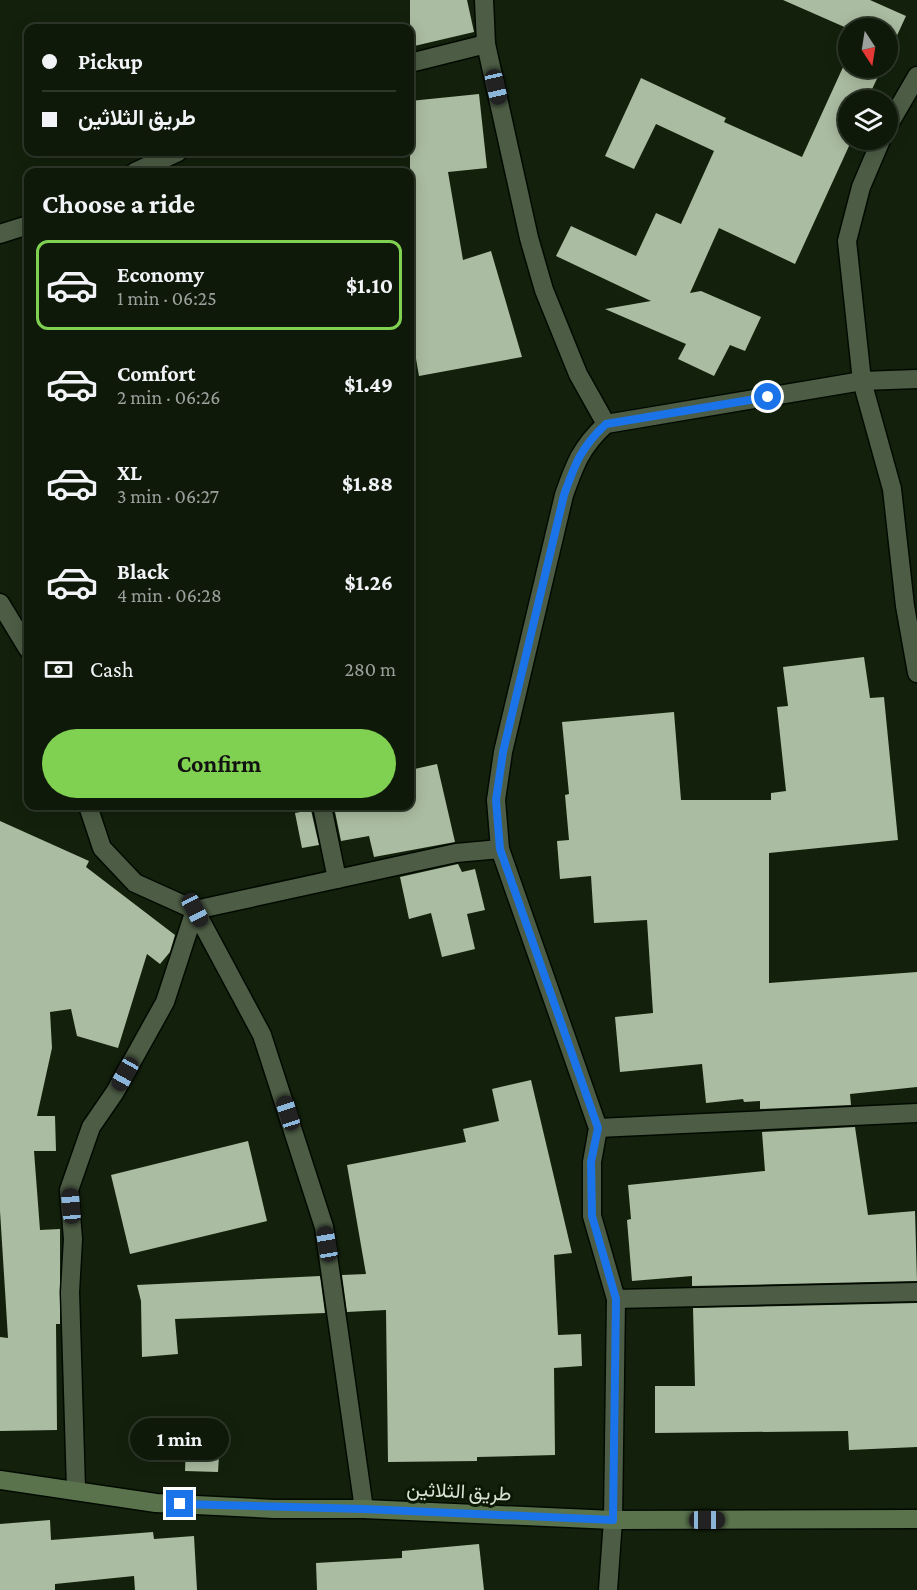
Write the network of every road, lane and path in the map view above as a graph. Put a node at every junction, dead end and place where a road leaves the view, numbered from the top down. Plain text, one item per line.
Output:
1 (484, 0) edge
2 (486, 44) junction
3 (414, 62) edge
4 (917, 76) edge
5 (898, 109) edge
6 (877, 150) edge
7 (172, 160) edge
8 (147, 168) edge
9 (24, 226) edge
10 (0, 234) edge
11 (917, 379) edge
12 (861, 381) junction
13 (606, 424) junction
14 (0, 603) edge
15 (24, 642) edge
16 (917, 673) edge
17 (89, 810) edge
18 (323, 810) edge
19 (500, 849) junction
20 (337, 879) junction
21 (195, 910) junction
22 (917, 1113) edge
23 (598, 1128) junction
24 (917, 1292) edge
25 (616, 1299) junction
26 (0, 1480) edge
27 (76, 1489) junction
28 (364, 1509) junction
29 (917, 1519) edge
30 (613, 1520) junction
31 (608, 1590) edge

1 - 2 street
2 - 3 street
2 - 13 street
4 - 5 street
6 - 12 street
7 - 8 street
9 - 10 street
11 - 12 street
12 - 13 street
12 - 16 street
13 - 19 street
14 - 15 street
17 - 21 street
18 - 20 street
19 - 20 street
19 - 23 street
20 - 21 street
21 - 27 street
21 - 28 street
22 - 23 street
23 - 25 street
24 - 25 street
25 - 30 street
26 - 27 main road, طريق الثلاثين
27 - 28 main road, طريق الثلاثين
28 - 30 main road, طريق الثلاثين
29 - 30 main road, طريق الثلاثين
30 - 31 street

